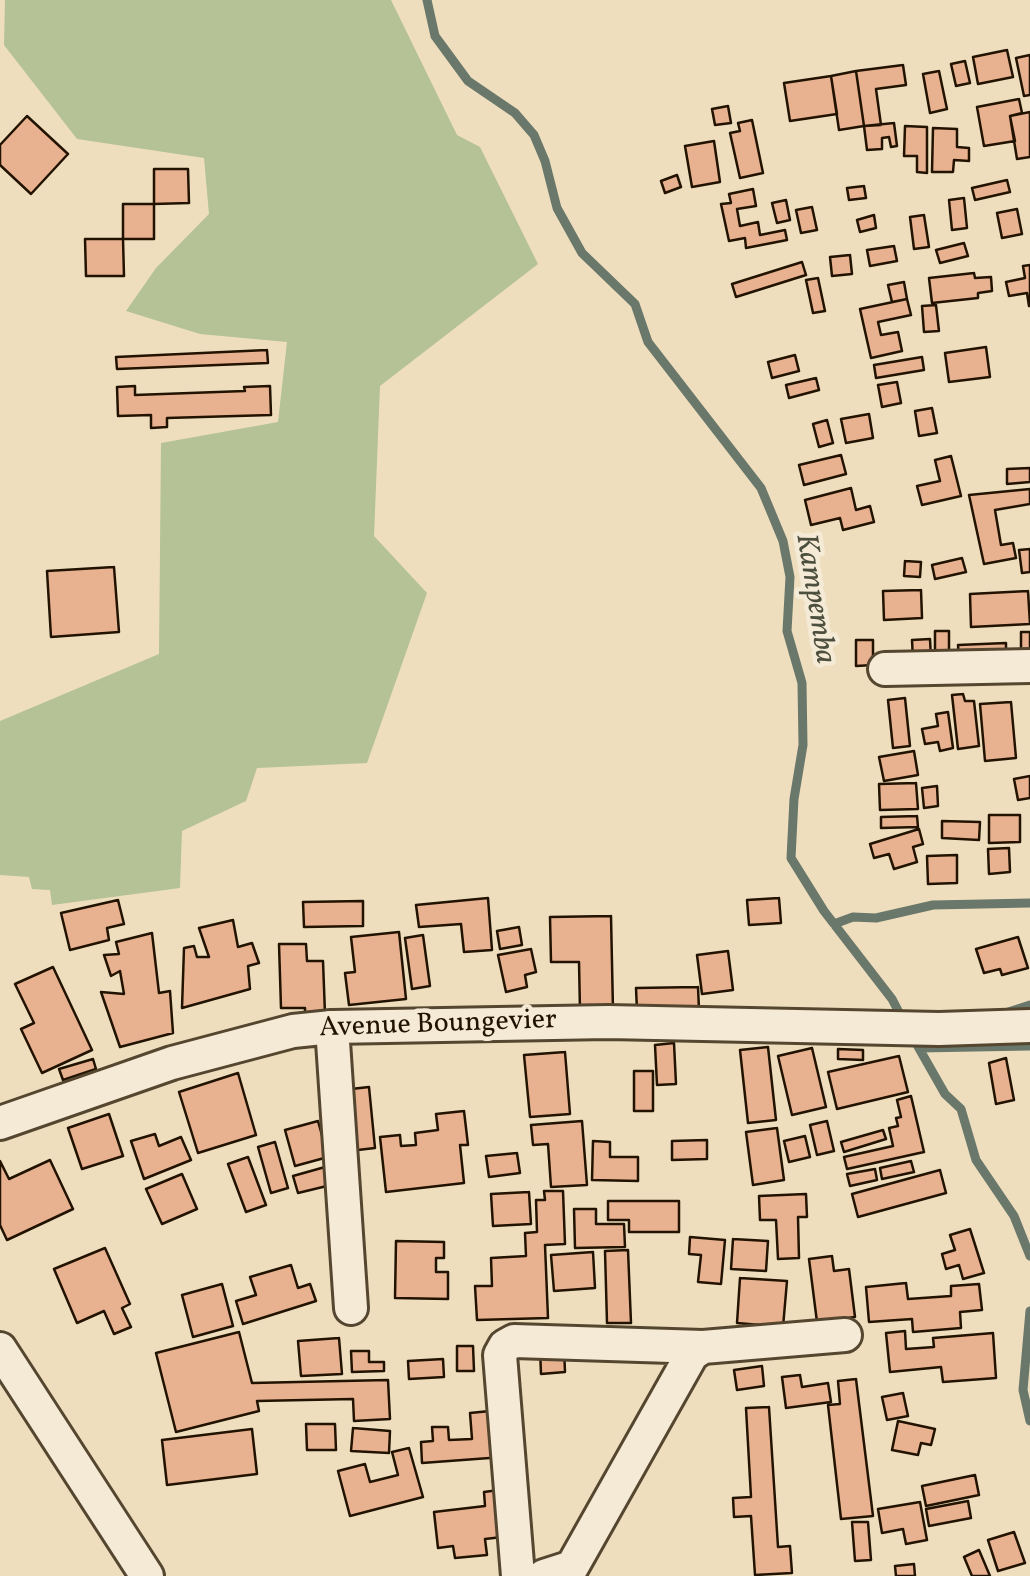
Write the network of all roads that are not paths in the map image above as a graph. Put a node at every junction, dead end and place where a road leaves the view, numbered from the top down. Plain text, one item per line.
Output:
1 (1030, 666) edge
2 (885, 670) dead end
3 (1030, 1026) edge
4 (332, 1027) junction
5 (0, 1123) edge
6 (351, 1308) dead end
7 (845, 1335) dead end
8 (703, 1347) junction
9 (0, 1349) edge
10 (558, 1571) edge
11 (136, 1573) edge
12 (518, 1576) edge

1 - 2 street
3 - 4 street, Avenue Boungevier
4 - 5 street, Avenue Boungevier
4 - 6 street
7 - 8 street
8 - 10 street
8 - 12 street
9 - 11 street

